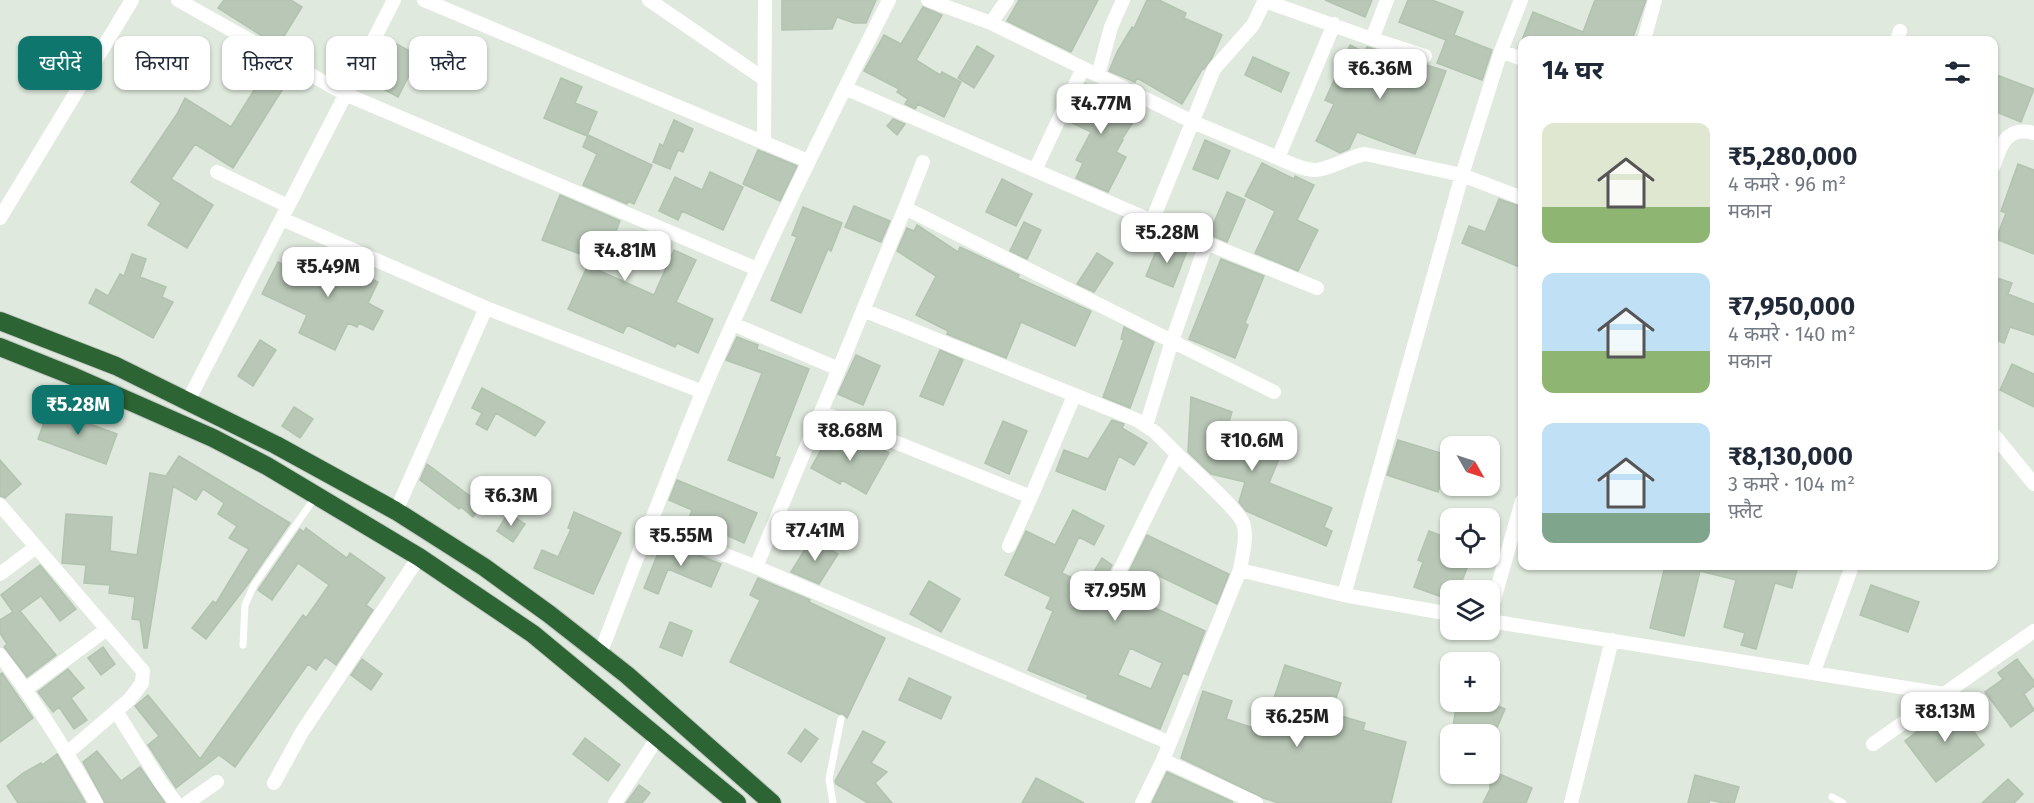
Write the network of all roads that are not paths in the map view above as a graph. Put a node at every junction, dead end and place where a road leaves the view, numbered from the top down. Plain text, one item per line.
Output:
1 (132, 0) edge
2 (178, 0) edge
3 (394, 0) edge
4 (424, 0) edge
5 (649, 0) edge
6 (765, 0) edge
7 (889, 0) edge
8 (928, 0) edge
9 (1007, 0) edge
10 (1123, 0) edge
11 (1265, 0) edge
12 (1387, 0) edge
13 (1521, 0) edge
14 (1655, 0) edge
15 (991, 23) junction
16 (1334, 24) junction
17 (1645, 36) edge
18 (1372, 39) junction
19 (1501, 51) junction
20 (1425, 56) dead end
21 (1518, 57) edge
22 (1083, 68) junction
23 (1098, 75) junction
24 (764, 80) junction
25 (845, 88) junction
26 (345, 94) junction
27 (1192, 122) junction
28 (2034, 133) edge
29 (764, 143) junction
30 (1998, 146) edge
31 (1278, 159) junction
32 (808, 161) junction
33 (923, 162) dead end
34 (1035, 170) junction
35 (217, 172) dead end
36 (1462, 176) junction
37 (1518, 197) edge
38 (288, 206) junction
39 (905, 208) junction
40 (0, 218) edge
41 (282, 219) junction
42 (1152, 221) junction
43 (1206, 244) junction
44 (758, 269) junction
45 (1317, 288) dead end
46 (486, 308) junction
47 (863, 310) junction
48 (0, 321) edge
49 (733, 324) junction
50 (1172, 341) junction
51 (0, 347) edge
52 (839, 369) junction
53 (703, 392) junction
54 (1274, 392) dead end
55 (1074, 396) junction
56 (188, 401) junction
57 (821, 412) junction
58 (1146, 426) junction
59 (1998, 440) edge
60 (1177, 454) junction
61 (2034, 460) edge
62 (2031, 479) edge
63 (316, 496) junction
64 (1031, 497) junction
65 (0, 505) edge
66 (396, 511) junction
67 (1518, 515) edge
68 (650, 525) junction
69 (1009, 546) dead end
70 (36, 547) junction
71 (419, 557) junction
72 (756, 567) junction
73 (1240, 570) junction
74 (1851, 570) edge
75 (0, 574) edge
76 (1500, 580) edge
77 (1110, 590) dead end
78 (1344, 595) junction
79 (1440, 612) edge
80 (1500, 623) edge
81 (106, 629) junction
82 (2034, 631) edge
83 (1612, 640) junction
84 (243, 645) dead end
85 (600, 654) junction
86 (0, 655) edge
87 (1814, 671) junction
88 (26, 689) junction
89 (1944, 694) junction
90 (116, 711) junction
91 (841, 719) dead end
92 (658, 736) junction
93 (1170, 743) junction
94 (1874, 744) dead end
95 (67, 753) junction
96 (1163, 760) junction
97 (217, 782) dead end
98 (274, 783) dead end
99 (1832, 797) dead end
100 (96, 803) edge
101 (176, 803) edge
102 (187, 803) edge
103 (615, 803) edge
104 (737, 803) edge
105 (772, 803) edge
106 (833, 803) edge
107 (1142, 803) edge
108 (1256, 803) edge
109 (1571, 803) edge
110 (1843, 803) edge

1 - 40 street
2 - 26 street
3 - 26 street
4 - 29 street
5 - 24 street
6 - 24 street
7 - 25 street
8 - 15 street
9 - 15 street
10 - 23 street
11 - 16 street
11 - 27 street
12 - 18 street
13 - 19 street
14 - 17 street
15 - 22 street
16 - 18 street
16 - 31 street
18 - 20 street
19 - 21 street
19 - 36 street
22 - 23 street
22 - 34 street
23 - 27 street
24 - 29 street
25 - 32 street
25 - 34 street
26 - 38 street
26 - 44 street
27 - 31 street
27 - 42 street
28 - 30 street
29 - 32 street
31 - 36 street
32 - 44 street
33 - 39 street
34 - 42 street
35 - 38 street
36 - 37 street
36 - 78 street
38 - 41 street
39 - 47 street
39 - 50 street
41 - 46 street
41 - 56 street
42 - 43 street
43 - 45 street
43 - 50 street
44 - 49 street
46 - 53 street
46 - 66 street
47 - 52 street
47 - 55 street
48 - 56 highway
49 - 52 street
49 - 53 street
50 - 54 street
50 - 58 street
51 - 63 highway
52 - 57 street
53 - 68 street
55 - 58 street
55 - 64 street
56 - 66 highway
57 - 64 street
57 - 72 street
58 - 60 street
59 - 62 street
60 - 73 street
60 - 77 street
61 - 62 street
63 - 71 highway
63 - 84 lane
64 - 69 street
65 - 70 street
66 - 85 highway
67 - 76 street
68 - 72 street
68 - 85 street
70 - 75 street
70 - 81 street
71 - 92 highway
71 - 98 street
72 - 93 street
73 - 78 street
73 - 93 street
74 - 87 street
78 - 79 street
80 - 83 street
81 - 88 street
81 - 90 street
82 - 89 street
83 - 87 street
83 - 109 street
85 - 105 highway
86 - 88 street
87 - 89 street
88 - 95 street
89 - 94 street
90 - 95 street
90 - 101 street
91 - 106 lane
92 - 103 street
92 - 104 highway
93 - 96 street
95 - 100 street
96 - 107 street
96 - 108 street
97 - 102 street
99 - 110 lane

